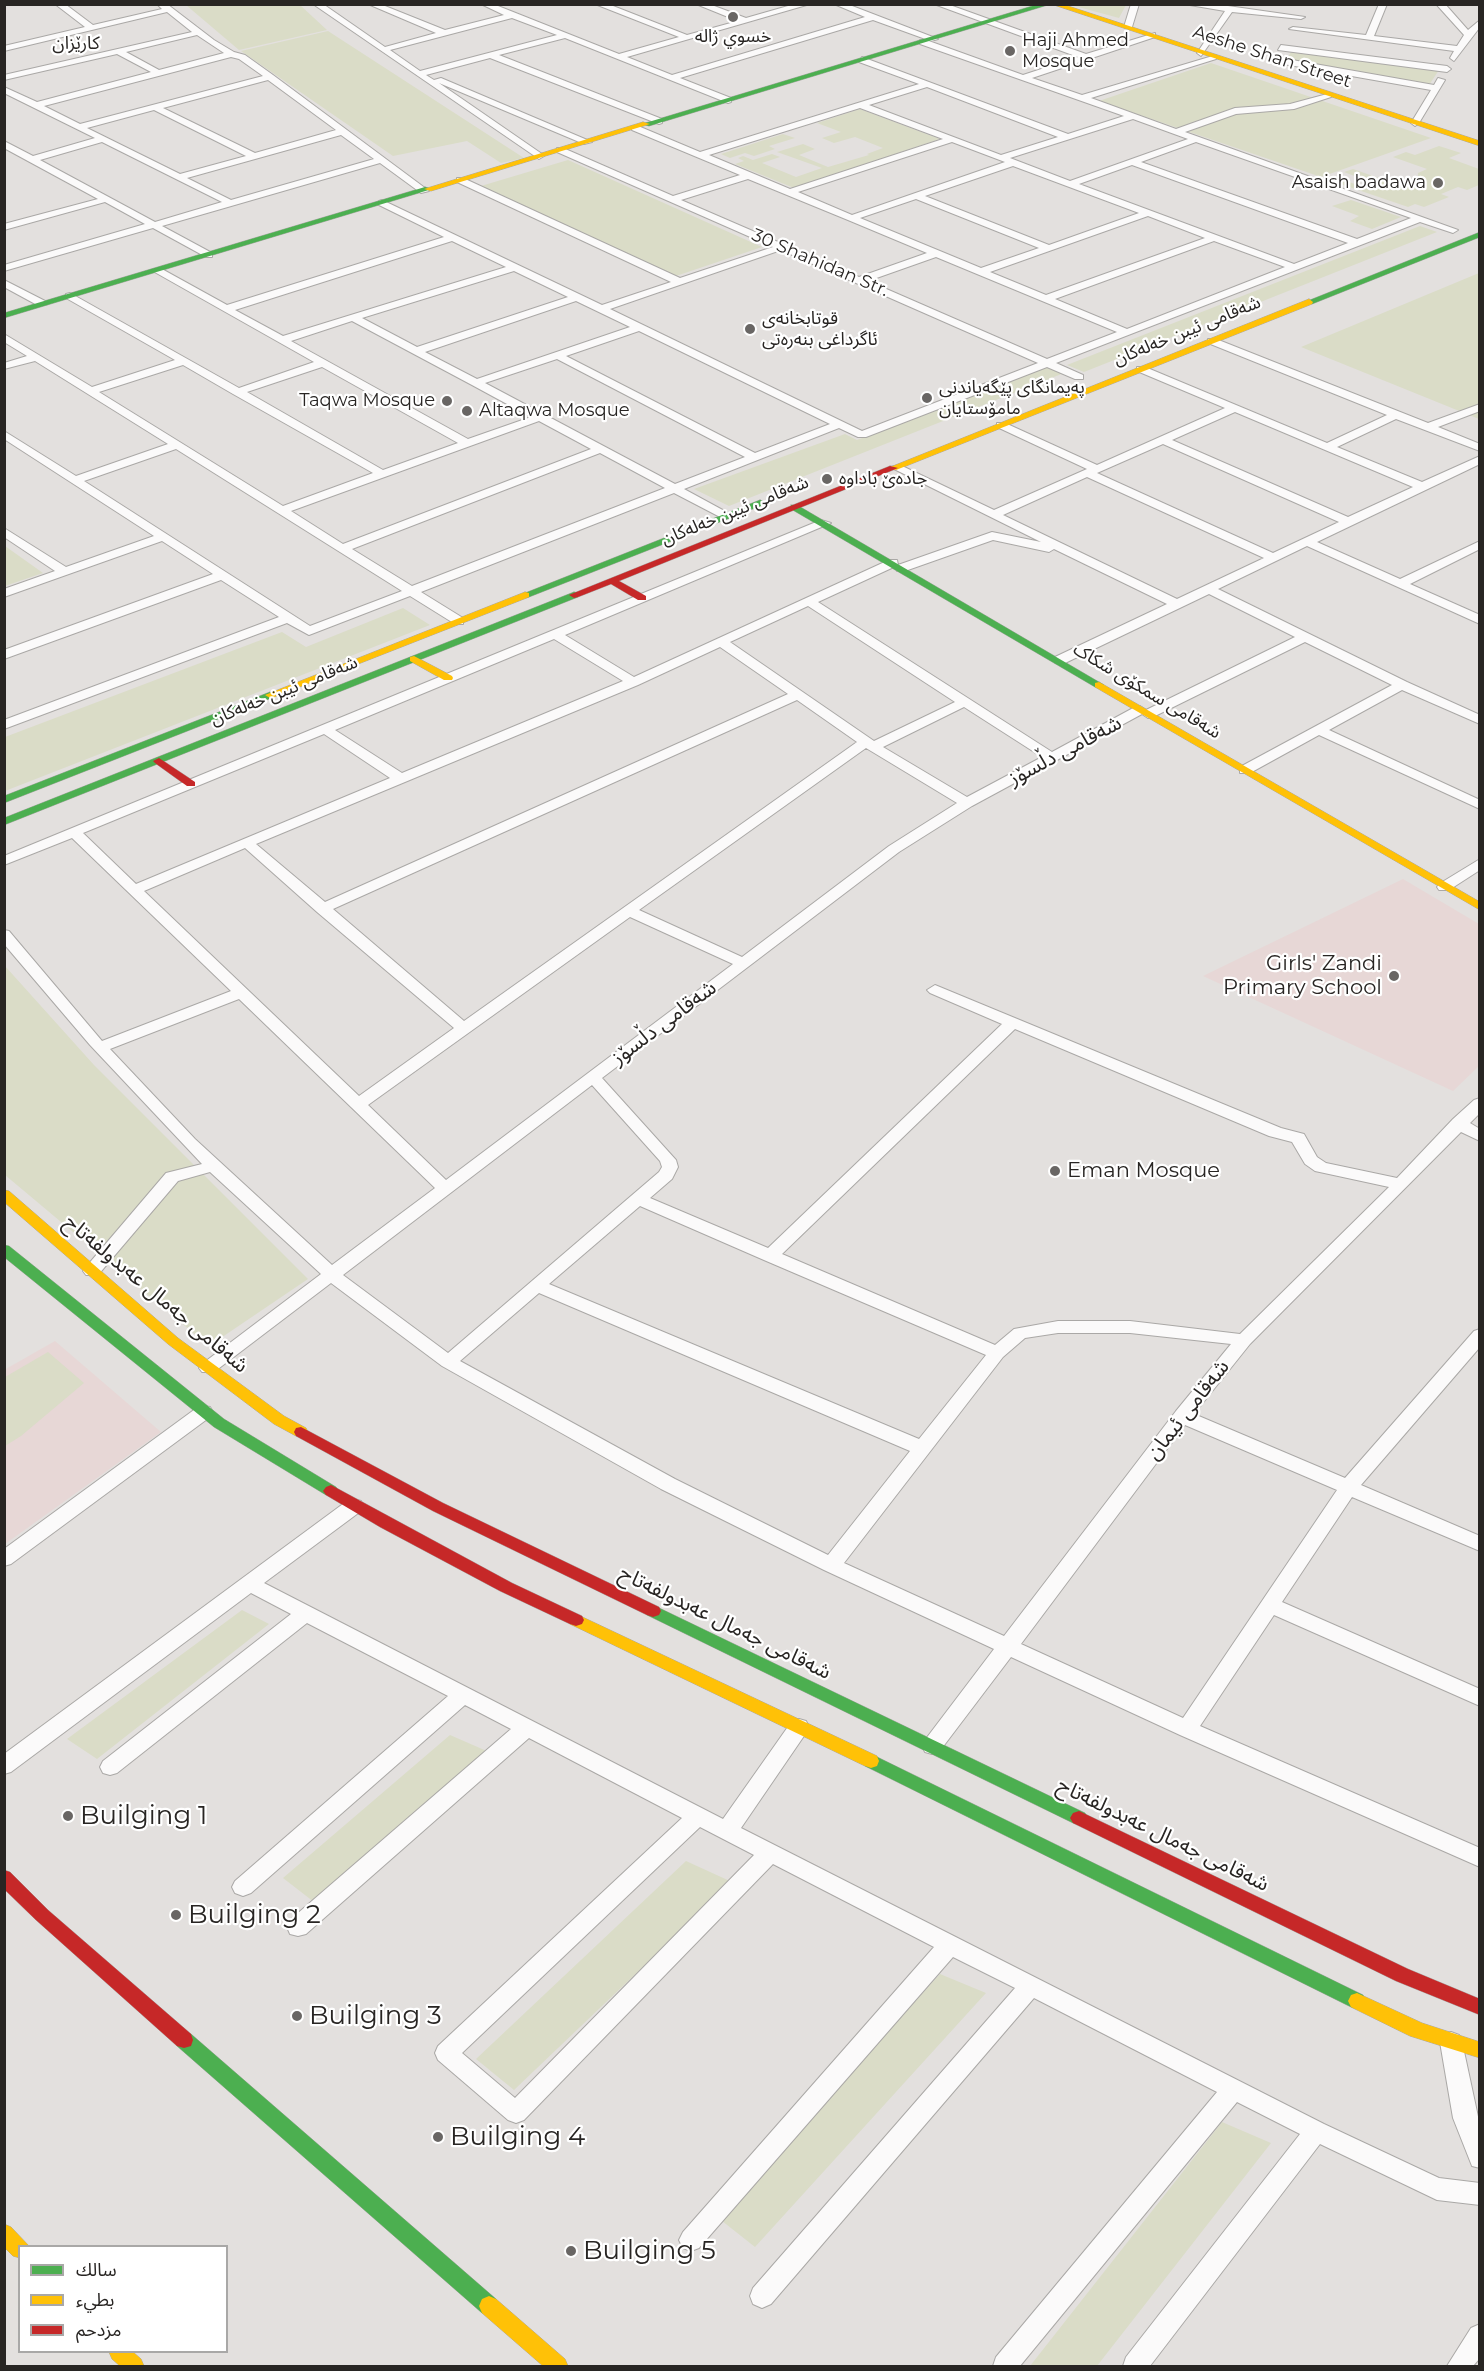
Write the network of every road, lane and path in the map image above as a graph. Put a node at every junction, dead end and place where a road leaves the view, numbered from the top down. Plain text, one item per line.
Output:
1 (59, 4) edge
2 (316, 4) edge
3 (372, 4) edge
4 (485, 4) edge
5 (599, 4) edge
6 (700, 4) edge
7 (806, 4) edge
8 (838, 4) edge
9 (938, 4) edge
10 (1048, 4) edge
11 (1054, 4) edge
12 (1135, 4) edge
13 (1188, 4) edge
14 (1383, 4) edge
15 (1440, 4) edge
16 (164, 7) edge
17 (1230, 9) junction
18 (512, 15) junction
19 (873, 17) junction
20 (746, 21) junction
21 (989, 22) junction
22 (1479, 22) edge
23 (1128, 27) junction
24 (92, 28) junction
25 (1293, 29) junction
26 (196, 33) junction
27 (444, 33) junction
28 (1152, 35) junction
29 (1468, 35) junction
30 (564, 36) junction
31 (688, 38) junction
32 (1369, 38) junction
33 (929, 40) junction
34 (1281, 48) junction
35 (4, 49) edge
36 (1460, 49) junction
37 (382, 50) junction
38 (117, 51) junction
39 (231, 54) junction
40 (491, 55) junction
41 (1207, 55) junction
42 (618, 57) junction
43 (1086, 57) junction
44 (862, 60) junction
45 (1275, 60) junction
46 (1447, 69) junction
47 (158, 73) junction
48 (420, 74) junction
49 (1272, 76) junction
50 (270, 77) junction
51 (4, 78) edge
52 (671, 78) junction
53 (1022, 78) junction
54 (925, 85) junction
55 (1436, 88) junction
56 (4, 89) edge
57 (1328, 95) junction
58 (1080, 99) junction
59 (728, 100) junction
60 (36, 105) junction
61 (860, 105) junction
62 (154, 107) junction
63 (1131, 117) junction
64 (659, 121) junction
65 (1415, 123) junction
66 (79, 127) junction
67 (635, 128) junction
68 (344, 131) junction
69 (1176, 132) junction
70 (1067, 137) junction
71 (103, 139) junction
72 (953, 139) junction
73 (1196, 139) junction
74 (587, 142) junction
75 (4, 144) edge
76 (1479, 144) edge
77 (560, 150) junction
78 (700, 155) junction
79 (254, 156) junction
80 (539, 156) junction
81 (1004, 158) junction
82 (32, 159) junction
83 (382, 159) junction
84 (1015, 162) junction
85 (1133, 162) junction
86 (750, 176) junction
87 (179, 177) junction
88 (460, 180) junction
89 (1072, 183) junction
90 (423, 191) junction
91 (790, 192) junction
92 (917, 196) junction
93 (107, 199) junction
94 (674, 199) junction
95 (230, 203) junction
96 (382, 203) junction
97 (1148, 213) junction
98 (851, 218) junction
99 (1421, 218) junction
100 (1479, 220) edge
101 (154, 225) junction
102 (4, 228) edge
103 (1453, 230) junction
104 (1479, 234) edge
105 (453, 237) junction
106 (1216, 237) junction
107 (1358, 243) junction
108 (781, 247) junction
109 (1048, 248) junction
110 (937, 253) junction
111 (209, 255) junction
112 (515, 267) junction
113 (4, 268) edge
114 (1295, 268) junction
115 (156, 270) junction
116 (981, 272) junction
117 (861, 280) junction
118 (680, 282) junction
119 (4, 283) edge
120 (70, 296) junction
121 (578, 297) junction
122 (1046, 298) junction
123 (43, 304) junction
124 (1266, 304) dead end
125 (226, 309) junction
126 (601, 309) junction
127 (4, 316) edge
128 (354, 318) junction
129 (640, 327) junction
130 (1128, 333) junction
131 (4, 337) edge
132 (282, 340) junction
133 (1212, 341) junction
134 (416, 351) junction
135 (557, 355) junction
136 (36, 357) junction
137 (183, 361) junction
138 (322, 363) junction
139 (1049, 364) junction
140 (4, 366) edge
141 (1141, 369) junction
142 (1084, 375) joint
143 (476, 383) junction
144 (1057, 386) dead end
145 (90, 391) junction
146 (237, 392) junction
147 (1479, 407) edge
148 (1235, 408) junction
149 (1397, 414) junction
150 (540, 417) junction
151 (839, 424) junction
152 (1001, 425) junction
153 (1429, 427) junction
154 (958, 428) dead end
155 (4, 434) edge
156 (977, 434) junction
157 (930, 436) dead end
158 (1163, 440) junction
159 (467, 443) junction
160 (177, 445) junction
161 (950, 445) junction
162 (1328, 447) junction
163 (1479, 448) edge
164 (601, 450) junction
165 (755, 457) junction
166 (1479, 459) edge
167 (896, 466) junction
168 (1091, 471) junction
169 (382, 474) junction
170 (75, 480) junction
171 (1423, 487) junction
172 (674, 488) junction
173 (769, 500) dead end
174 (794, 507) junction
175 (282, 510) junction
176 (995, 514) junction
177 (726, 516) junction
178 (1349, 522) junction
179 (825, 523) junction
180 (4, 531) edge
181 (163, 537) junction
182 (1308, 542) junction
183 (1062, 547) junction
184 (1477, 547) edge
185 (343, 548) junction
186 (1274, 558) junction
187 (897, 566) junction
188 (65, 572) junction
189 (222, 575) junction
190 (611, 580) junction
191 (1400, 584) junction
192 (1209, 589) junction
193 (411, 591) junction
194 (4, 593) edge
195 (642, 598) junction
196 (808, 602) junction
197 (1177, 604) junction
198 (288, 618) junction
199 (1479, 620) edge
200 (459, 621) junction
201 (555, 634) junction
202 (1305, 637) junction
203 (720, 641) junction
204 (4, 655) edge
205 (414, 659) junction
206 (1060, 660) junction
207 (448, 678) junction
208 (633, 682) junction
209 (300, 684) junction
210 (1402, 685) junction
211 (799, 694) junction
212 (317, 698) junction
213 (965, 702) junction
214 (1144, 712) junction
215 (1479, 720) edge
216 (5, 724) edge
217 (325, 729) junction
218 (1318, 730) junction
219 (870, 744) junction
220 (1052, 758) junction
221 (159, 760) junction
222 (1245, 770) junction
223 (398, 777) junction
224 (191, 784) junction
225 (4, 800) edge
226 (967, 803) junction
227 (1479, 805) edge
228 (4, 822) edge
229 (74, 832) junction
230 (246, 842) junction
231 (4, 861) edge
232 (1479, 863) edge
233 (1444, 887) junction
234 (133, 890) junction
235 (1479, 907) edge
236 (322, 909) junction
237 (629, 911) junction
238 (4, 934) edge
239 (742, 963) junction
240 (935, 990) dead end
241 (240, 993) junction
242 (1012, 1023) junction
243 (464, 1029) junction
244 (100, 1047) junction
245 (593, 1077) junction
246 (1479, 1103) edge
247 (357, 1105) junction
248 (1459, 1123) junction
249 (1479, 1136) edge
250 (212, 1166) junction
251 (1401, 1184) junction
252 (445, 1188) junction
253 (4, 1194) edge
254 (638, 1199) junction
255 (4, 1249) edge
256 (770, 1256) junction
257 (92, 1271) junction
258 (333, 1276) junction
259 (535, 1285) junction
260 (1479, 1335) edge
261 (1244, 1340) junction
262 (997, 1353) junction
263 (448, 1362) junction
264 (208, 1368) junction
265 (204, 1412) junction
266 (1182, 1416) junction
267 (922, 1448) junction
268 (1349, 1486) junction
269 (354, 1506) junction
270 (1479, 1544) edge
271 (4, 1560) edge
272 (831, 1565) junction
273 (250, 1584) junction
274 (1270, 1605) junction
275 (306, 1613) junction
276 (1010, 1645) junction
277 (464, 1694) junction
278 (1479, 1698) edge
279 (799, 1726) junction
280 (527, 1727) junction
281 (1187, 1729) junction
282 (932, 1746) junction
283 (4, 1766) edge
284 (110, 1767) dead end
285 (698, 1816) junction
286 (727, 1831) junction
287 (770, 1853) junction
288 (1479, 1858) edge
289 (4, 1877) edge
290 (243, 1887) dead end
291 (298, 1927) dead end
292 (950, 1945) junction
293 (1030, 1986) junction
294 (1479, 2007) edge
295 (1451, 2042) junction
296 (1479, 2050) edge
297 (1234, 2089) junction
298 (1316, 2131) junction
299 (1479, 2158) edge
300 (1479, 2194) edge
301 (4, 2233) edge
302 (691, 2240) dead end
303 (18, 2247) edge
304 (762, 2296) dead end
305 (1479, 2336) edge
306 (120, 2353) edge
307 (134, 2367) edge
308 (558, 2367) edge
309 (1005, 2367) edge
310 (1136, 2367) edge
311 (1459, 2367) edge

1 - 24 street
2 - 37 street
3 - 27 street
4 - 18 street
5 - 31 street
6 - 20 street
7 - 20 street
8 - 19 street
9 - 21 street
10 - 21 main road
11 - 23 main road, Aeshe Shan Street
12 - 23 street
13 - 17 street
14 - 32 street
15 - 29 street
16 - 24 street
16 - 26 street
17 - 25 street
17 - 41 street
18 - 27 street
18 - 30 street
19 - 33 street
19 - 52 street
20 - 31 street
21 - 33 main road
21 - 43 street
22 - 29 street
23 - 28 main road, Aeshe Shan Street
24 - 35 street
25 - 32 street
25 - 34 street
26 - 38 street
26 - 39 street
27 - 37 street
28 - 41 main road, Aeshe Shan Street
28 - 43 street
29 - 36 street
30 - 40 street
30 - 42 street
31 - 42 street
32 - 36 street
33 - 44 main road
33 - 53 street
34 - 45 street
34 - 46 street
36 - 46 street
37 - 48 street
38 - 47 street
38 - 51 street
39 - 47 street
39 - 50 street
40 - 48 street
40 - 64 street
41 - 49 main road, Aeshe Shan Street
41 - 58 street
42 - 52 street
43 - 53 street
44 - 54 street
44 - 59 main road
45 - 49 street
45 - 55 street
46 - 55 street
47 - 60 street
48 - 74 street
48 - 80 street
49 - 57 main road, Aeshe Shan Street
50 - 62 street
50 - 68 street
52 - 59 street
53 - 58 street
54 - 61 street
54 - 70 street
55 - 65 street
56 - 60 street
57 - 65 main road, Aeshe Shan Street
57 - 69 street
58 - 63 street
59 - 64 main road
60 - 66 street
61 - 72 street
61 - 78 street
62 - 66 street
62 - 79 street
63 - 69 street
63 - 70 street
64 - 67 main road
65 - 76 main road, Aeshe Shan Street
66 - 71 street
67 - 74 main road
67 - 78 street
68 - 79 street
68 - 83 street
69 - 73 street
70 - 81 street
71 - 82 street
71 - 87 street
72 - 81 street
72 - 91 street
73 - 85 street
73 - 99 street
74 - 77 main road
75 - 82 street
77 - 80 main road
77 - 94 street, 30 Shahidan Str.
78 - 86 street
79 - 87 street
80 - 88 main road
81 - 84 street
82 - 93 street
83 - 90 street
83 - 95 street
84 - 89 street
84 - 92 street
85 - 89 street
85 - 107 street
86 - 91 street
86 - 94 street
87 - 95 street
88 - 90 main road
88 - 118 street
89 - 97 street
90 - 96 main road
91 - 98 street
92 - 98 street
92 - 109 street
93 - 101 street
93 - 102 street
94 - 108 street, 30 Shahidan Str.
95 - 101 street
96 - 105 street
96 - 111 main road
97 - 106 street
97 - 109 street
98 - 110 street
99 - 103 street
99 - 107 street
100 - 103 main road, شەقامی ئیبن خەلەکان
101 - 111 street
101 - 113 street
103 - 124 main road, شەقامی ئیبن خەلەکان
104 - 133 main road, شەقامی ئیبن خەلەکان
105 - 112 street
105 - 125 street
106 - 114 street
106 - 122 street
107 - 114 street
108 - 117 street, 30 Shahidan Str.
108 - 118 street
109 - 116 street
110 - 116 street
110 - 117 street
111 - 115 main road
112 - 121 street
112 - 128 street
114 - 130 street
115 - 120 main road
115 - 125 street
116 - 122 street
117 - 139 street, 30 Shahidan Str.
118 - 126 street
119 - 123 street
120 - 123 main road
120 - 137 street
121 - 126 street
121 - 134 street
122 - 130 street
123 - 127 main road
125 - 132 street
126 - 129 street
128 - 132 street
128 - 134 street
129 - 135 street
129 - 151 street
130 - 139 street
131 - 136 street
132 - 138 street
133 - 141 main road, شەقامی ئیبن خەلەکان
133 - 149 street
134 - 143 street
135 - 143 street
135 - 165 street
136 - 140 street
136 - 145 street
137 - 145 street
137 - 146 street
138 - 146 street
138 - 159 street
139 - 142 street, 30 Shahidan Str.
139 - 151 street
141 - 148 street
141 - 152 main road, شەقامی ئیبن خەلەکان
142 - 144 main road
143 - 150 street
145 - 160 street
146 - 169 street
147 - 153 street
148 - 158 street
148 - 162 street
149 - 153 street
149 - 162 street
150 - 159 street
150 - 164 street
151 - 165 street
152 - 156 main road, شەقامی ئیبن خەلەکان
152 - 168 street
153 - 163 street
154 - 156 main road
155 - 170 street
156 - 161 main road, شەقامی ئیبن خەلەکان
157 - 161 main road
158 - 168 street
158 - 178 street
159 - 169 street
160 - 170 street
160 - 175 street
161 - 167 main road, شەقامی ئیبن خەلەکان
162 - 171 street
164 - 172 street
164 - 185 street
165 - 172 street
166 - 171 street
167 - 174 main road, شەقامی ئیبن خەلەکان
167 - 176 street
168 - 176 street
168 - 186 street
169 - 175 street
170 - 181 street
171 - 178 street
172 - 177 street
172 - 193 street
173 - 177 main road, شەقامی ئیبن خەلەکان
174 - 179 main road, شەقامی سمکۆی شکاک
174 - 190 main road, شەقامی ئیبن خەلەکان
175 - 185 street
176 - 183 street
177 - 200 main road, شەقامی ئیبن خەلەکان
178 - 182 street
179 - 187 main road, شەقامی سمکۆی شکاک
179 - 195 street
180 - 188 street
181 - 188 street
181 - 189 street
182 - 186 street
182 - 191 street
183 - 187 street
183 - 197 street
184 - 191 street
185 - 193 street
186 - 192 street
187 - 196 street
187 - 206 main road, شەقامی سمکۆی شکاک
188 - 194 street
189 - 198 street
189 - 204 street
190 - 195 main road
190 - 205 main road, شەقامی ئیبن خەلەکان
191 - 199 street
192 - 197 street
192 - 202 street
193 - 198 street
193 - 200 street
195 - 201 street
196 - 203 street
196 - 213 street
197 - 206 street
198 - 216 street
200 - 209 main road, شەقامی ئیبن خەلەکان
201 - 207 street
201 - 208 street
202 - 210 street
202 - 214 street, شەقامی دڵسۆز
203 - 208 street
203 - 211 street
205 - 207 main road
205 - 212 main road, شەقامی ئیبن خەلەکان
206 - 214 main road, شەقامی سمکۆی شکاک
207 - 217 street
208 - 223 street
209 - 212 main road
209 - 225 main road, شەقامی ئیبن خەلەکان
210 - 215 street
210 - 218 street
211 - 219 street
211 - 236 street
212 - 221 main road, شەقامی ئیبن خەلەکان
213 - 219 street
213 - 220 street
214 - 220 street, شەقامی دڵسۆز
214 - 222 main road, شەقامی سمکۆی شکاک
217 - 223 street
217 - 224 street
218 - 222 street
218 - 227 street
219 - 226 street
219 - 237 street
220 - 226 street, شەقامی دڵسۆز
221 - 224 main road
221 - 228 main road, شەقامی ئیبن خەلەکان
222 - 233 main road, شەقامی سمکۆی شکاک
223 - 230 street
224 - 229 street
226 - 239 street, شەقامی دڵسۆز
229 - 231 street
229 - 234 street
230 - 234 street
230 - 236 street
232 - 233 street
233 - 235 main road, شەقامی سمکۆی شکاک
234 - 241 street
236 - 243 street
237 - 239 street
237 - 243 street
238 - 244 street
239 - 245 street, شەقامی دڵسۆز
240 - 242 street
241 - 244 street
241 - 247 street
242 - 251 street
242 - 256 street
243 - 247 street
244 - 250 street
245 - 252 street, شەقامی دڵسۆز
245 - 254 street
246 - 248 street, شەقامی ئیمان
247 - 252 street
248 - 249 street
248 - 251 street, شەقامی ئیمان
250 - 257 street
250 - 258 street
251 - 261 street, شەقامی ئیمان
252 - 258 street, شەقامی دڵسۆز
253 - 257 main road, شەقامی جەمال عەبدولفەتاح
254 - 256 street
254 - 259 street
255 - 265 main road
256 - 262 street
257 - 264 main road, شەقامی جەمال عەبدولفەتاح
258 - 263 street
258 - 264 street, شەقامی دڵسۆز
259 - 263 street
259 - 267 street
260 - 268 street
261 - 262 street
261 - 266 street, شەقامی ئیمان
262 - 267 street
263 - 272 street
264 - 282 main road, شەقامی جەمال عەبدولفەتاح
265 - 269 main road
265 - 271 street
266 - 268 street
266 - 276 street, شەقامی ئیمان
267 - 272 street
268 - 270 street
268 - 274 street
269 - 273 street
269 - 279 main road
272 - 276 street
273 - 275 street
273 - 283 street
274 - 278 street
274 - 281 street
275 - 277 street
275 - 284 street
276 - 281 street
276 - 282 street, شەقامی ئیمان
277 - 280 street
277 - 290 street
279 - 286 street
279 - 295 main road
280 - 285 street
280 - 291 street
281 - 288 street
282 - 294 main road, شەقامی جەمال عەبدولفەتاح
285 - 286 street
285 - 287 street
286 - 287 street
287 - 292 street
289 - 308 main road
292 - 293 street
292 - 302 street
293 - 297 street
293 - 304 street
295 - 296 main road
295 - 299 street
297 - 298 street
297 - 309 street
298 - 300 street
298 - 310 street
301 - 303 main road
305 - 311 street
306 - 307 main road

